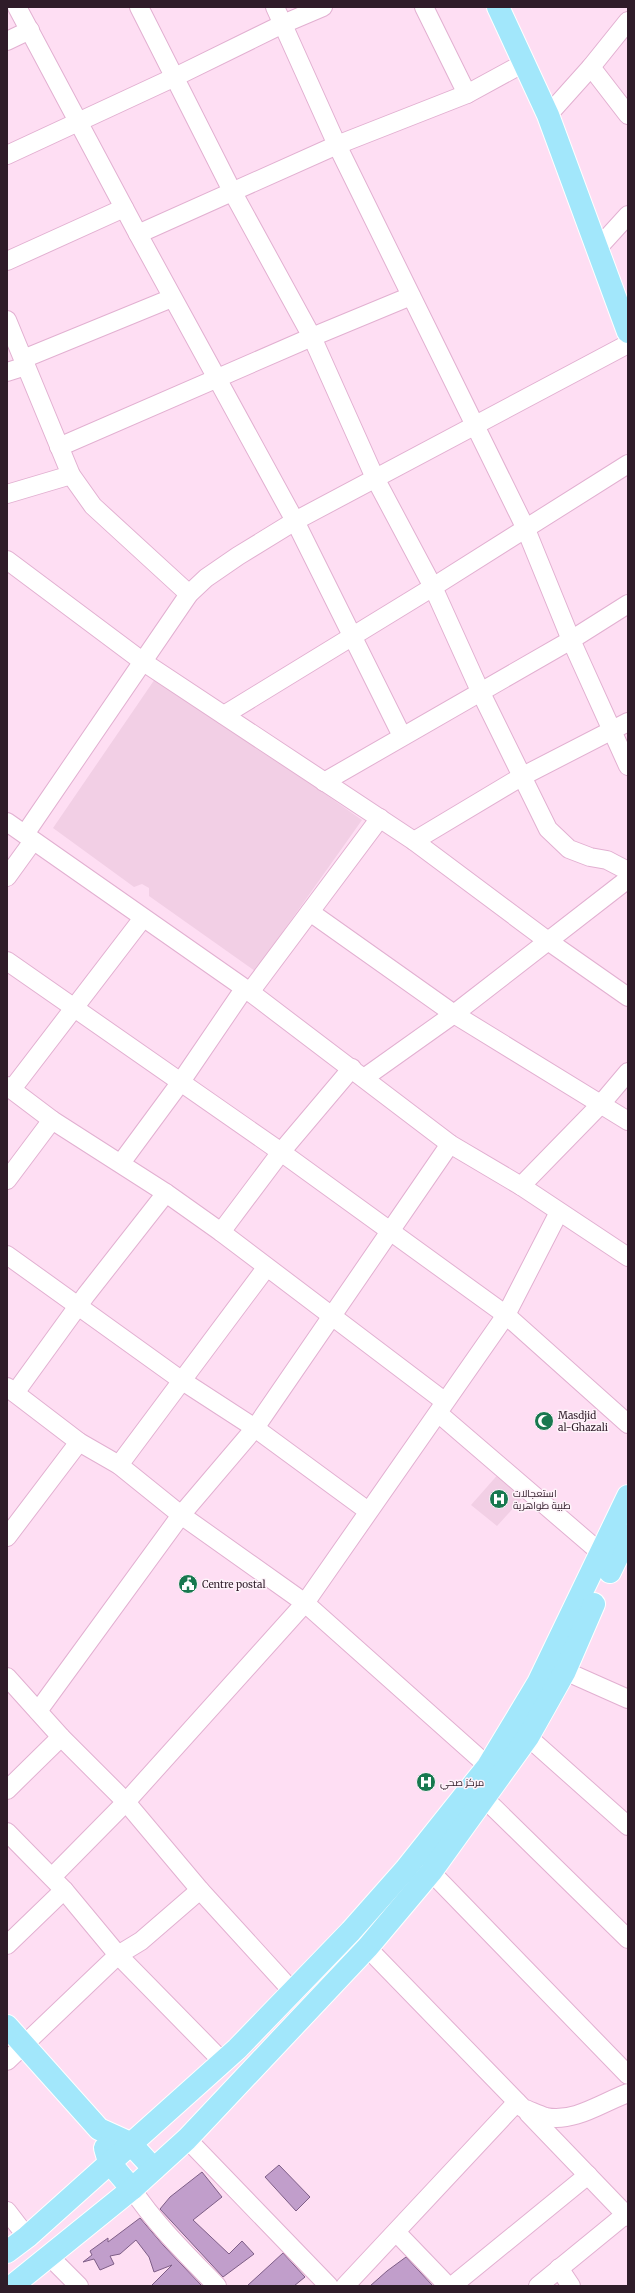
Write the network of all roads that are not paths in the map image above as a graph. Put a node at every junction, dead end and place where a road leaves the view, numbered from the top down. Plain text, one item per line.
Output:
1 (18, 7) edge
2 (139, 7) edge
3 (276, 7) edge
4 (323, 7) edge
5 (424, 7) edge
6 (498, 7) edge
7 (628, 21) edge
8 (283, 24) junction
9 (30, 30) junction
10 (7, 41) edge
11 (522, 64) junction
12 (591, 67) junction
13 (175, 77) junction
14 (467, 94) junction
15 (548, 115) junction
16 (628, 115) edge
17 (79, 122) junction
18 (337, 145) junction
19 (7, 155) edge
20 (232, 191) junction
21 (124, 208) junction
22 (628, 215) edge
23 (138, 234) junction
24 (597, 249) junction
25 (7, 261) edge
26 (411, 296) junction
27 (172, 298) junction
28 (7, 320) edge
29 (626, 320) edge
30 (312, 337) junction
31 (628, 344) edge
32 (24, 362) junction
33 (7, 372) edge
34 (216, 378) junction
35 (476, 426) junction
36 (59, 447) junction
37 (628, 464) edge
38 (71, 475) junction
39 (375, 478) junction
40 (7, 494) edge
41 (295, 521) junction
42 (525, 528) junction
43 (8, 563) edge
44 (433, 587) junction
45 (189, 594) junction
46 (628, 604) edge
47 (351, 636) junction
48 (571, 640) junction
49 (142, 661) junction
50 (480, 691) junction
51 (224, 715) junction
52 (628, 722) edge
53 (612, 731) junction
54 (402, 736) junction
55 (628, 766) edge
56 (521, 777) junction
57 (324, 782) junction
58 (380, 818) junction
59 (7, 822) edge
60 (29, 838) junction
61 (414, 841) junction
62 (628, 871) edge
63 (7, 877) edge
64 (628, 879) edge
65 (310, 912) junction
66 (143, 918) junction
67 (548, 941) junction
68 (7, 961) edge
69 (247, 991) junction
70 (628, 997) edge
71 (75, 1007) junction
72 (454, 1014) junction
73 (628, 1072) edge
74 (358, 1073) junction
75 (180, 1083) junction
76 (10, 1087) edge
77 (601, 1104) junction
78 (52, 1120) junction
79 (628, 1121) edge
80 (450, 1144) junction
81 (280, 1152) junction
82 (120, 1163) junction
83 (7, 1180) edge
84 (521, 1186) junction
85 (166, 1193) junction
86 (560, 1212) junction
87 (221, 1232) junction
88 (390, 1233) junction
89 (7, 1255) edge
90 (628, 1257) edge
91 (266, 1268) junction
92 (78, 1308) junction
93 (506, 1315) junction
94 (334, 1316) junction
95 (181, 1380) junction
96 (11, 1390) edge
97 (441, 1407) junction
98 (628, 1424) edge
99 (255, 1428) junction
100 (79, 1442) junction
101 (119, 1465) junction
102 (628, 1496) edge
103 (368, 1511) junction
104 (181, 1514) junction
105 (628, 1535) edge
106 (7, 1538) edge
107 (602, 1554) junction
108 (305, 1603) junction
109 (565, 1671) junction
110 (7, 1677) edge
111 (628, 1699) edge
112 (38, 1712) junction
113 (61, 1737) junction
114 (528, 1737) junction
115 (493, 1771) junction
116 (7, 1790) edge
117 (484, 1798) junction
118 (126, 1802) junction
119 (628, 1826) edge
120 (7, 1832) edge
121 (431, 1872) junction
122 (58, 1884) junction
123 (200, 1890) junction
124 (351, 1931) junction
125 (628, 1939) edge
126 (7, 1945) edge
127 (368, 1947) junction
128 (118, 1955) junction
129 (294, 1992) junction
130 (7, 2026) edge
131 (24, 2046) junction
132 (7, 2061) edge
133 (222, 2061) junction
134 (628, 2075) edge
135 (626, 2099) edge
136 (520, 2105) junction
137 (99, 2129) junction
138 (187, 2139) junction
139 (130, 2143) junction
140 (109, 2162) junction
141 (154, 2169) junction
142 (588, 2175) junction
143 (132, 2189) junction
144 (7, 2211) edge
145 (627, 2215) edge
146 (396, 2232) junction
147 (28, 2237) junction
148 (7, 2252) edge
149 (49, 2256) junction
150 (560, 2268) junction
151 (321, 2283) edge
152 (12, 2286) edge
153 (79, 2286) edge
154 (217, 2286) edge
155 (345, 2286) edge
156 (448, 2286) edge
157 (452, 2286) edge
158 (538, 2286) edge
159 (571, 2286) edge

1 - 9 street
2 - 13 street
3 - 8 street
4 - 8 street
5 - 14 street
6 - 11 main road
7 - 12 street
8 - 13 street
8 - 18 street
9 - 10 street
9 - 17 street
11 - 14 street
11 - 15 main road
12 - 15 street
12 - 16 street
13 - 17 street
13 - 20 street
14 - 18 street
15 - 24 main road
17 - 19 street
17 - 21 street
18 - 20 street
18 - 26 street
20 - 23 street
20 - 30 street
21 - 23 street
21 - 25 street
22 - 24 street
23 - 27 street
24 - 29 main road
26 - 30 street
26 - 35 street
27 - 32 street
27 - 34 street
28 - 32 street
30 - 34 street
30 - 39 street
31 - 35 street
32 - 33 street
32 - 36 street
34 - 36 street
34 - 41 street
35 - 39 street
35 - 42 street
36 - 38 street
37 - 42 street
38 - 40 street
38 - 45 street
39 - 41 street
39 - 44 street
41 - 45 street
41 - 47 street
42 - 44 street
42 - 48 street
43 - 49 street
44 - 47 street
44 - 50 street
45 - 49 street
46 - 48 street
47 - 51 street
47 - 54 street
48 - 50 street
48 - 53 street
49 - 51 street
49 - 60 street
50 - 54 street
50 - 56 street
51 - 57 street
52 - 53 street
53 - 55 street
53 - 56 street
54 - 57 street
56 - 61 street
56 - 62 street
57 - 58 street
58 - 61 street
58 - 65 street
59 - 60 street
60 - 63 street
60 - 66 street
61 - 67 street
64 - 67 street
65 - 69 street
65 - 72 street
66 - 69 street
66 - 71 street
67 - 70 street
67 - 72 street
68 - 71 street
69 - 74 street
69 - 75 street
71 - 75 street
71 - 76 street
72 - 74 street
72 - 77 street
73 - 77 street
74 - 80 street
74 - 81 street
75 - 81 street
75 - 82 street
76 - 78 street
77 - 79 street
77 - 84 street
78 - 82 street
78 - 83 street
80 - 84 street
80 - 88 street
81 - 87 street
81 - 88 street
82 - 85 street
84 - 86 street
85 - 87 street
85 - 92 street
86 - 90 street
86 - 93 street
87 - 91 street
88 - 93 street
88 - 94 street
89 - 92 street
91 - 94 street
91 - 95 street
92 - 95 street
92 - 96 street
93 - 97 street
93 - 98 street
94 - 97 street
94 - 99 street
95 - 99 street
95 - 101 street
96 - 100 street
97 - 103 street
97 - 107 street
99 - 103 street
99 - 104 street
100 - 101 street
100 - 106 street
101 - 104 street
102 - 107 main road
103 - 108 street
104 - 108 street
104 - 112 street
105 - 109 main road
107 - 115 main road
108 - 115 street
108 - 118 street
109 - 111 street
109 - 114 main road
110 - 112 street
112 - 113 street
113 - 116 street
113 - 118 street
114 - 115 main road
114 - 119 street
115 - 117 main road
115 - 124 main road
117 - 121 main road
117 - 125 street
118 - 122 street
118 - 123 street
120 - 122 street
121 - 127 main road
121 - 134 street
122 - 126 street
122 - 128 street
123 - 128 street
123 - 129 street
124 - 127 street
124 - 129 main road
127 - 136 street
127 - 138 main road
128 - 131 street
128 - 133 street
129 - 133 main road
130 - 131 main road
131 - 132 street
131 - 137 main road
133 - 139 main road
135 - 136 street
136 - 142 street
136 - 146 street
137 - 139 main road
137 - 140 main road
138 - 141 main road
138 - 151 street
139 - 140 main road
139 - 141 main road
140 - 143 main road
140 - 147 main road
141 - 143 main road
142 - 145 street
142 - 157 street
143 - 149 main road
143 - 154 street
144 - 147 street
145 - 150 street
146 - 155 street
146 - 156 street
147 - 148 main road
149 - 152 main road
149 - 153 street
150 - 158 street
150 - 159 street

